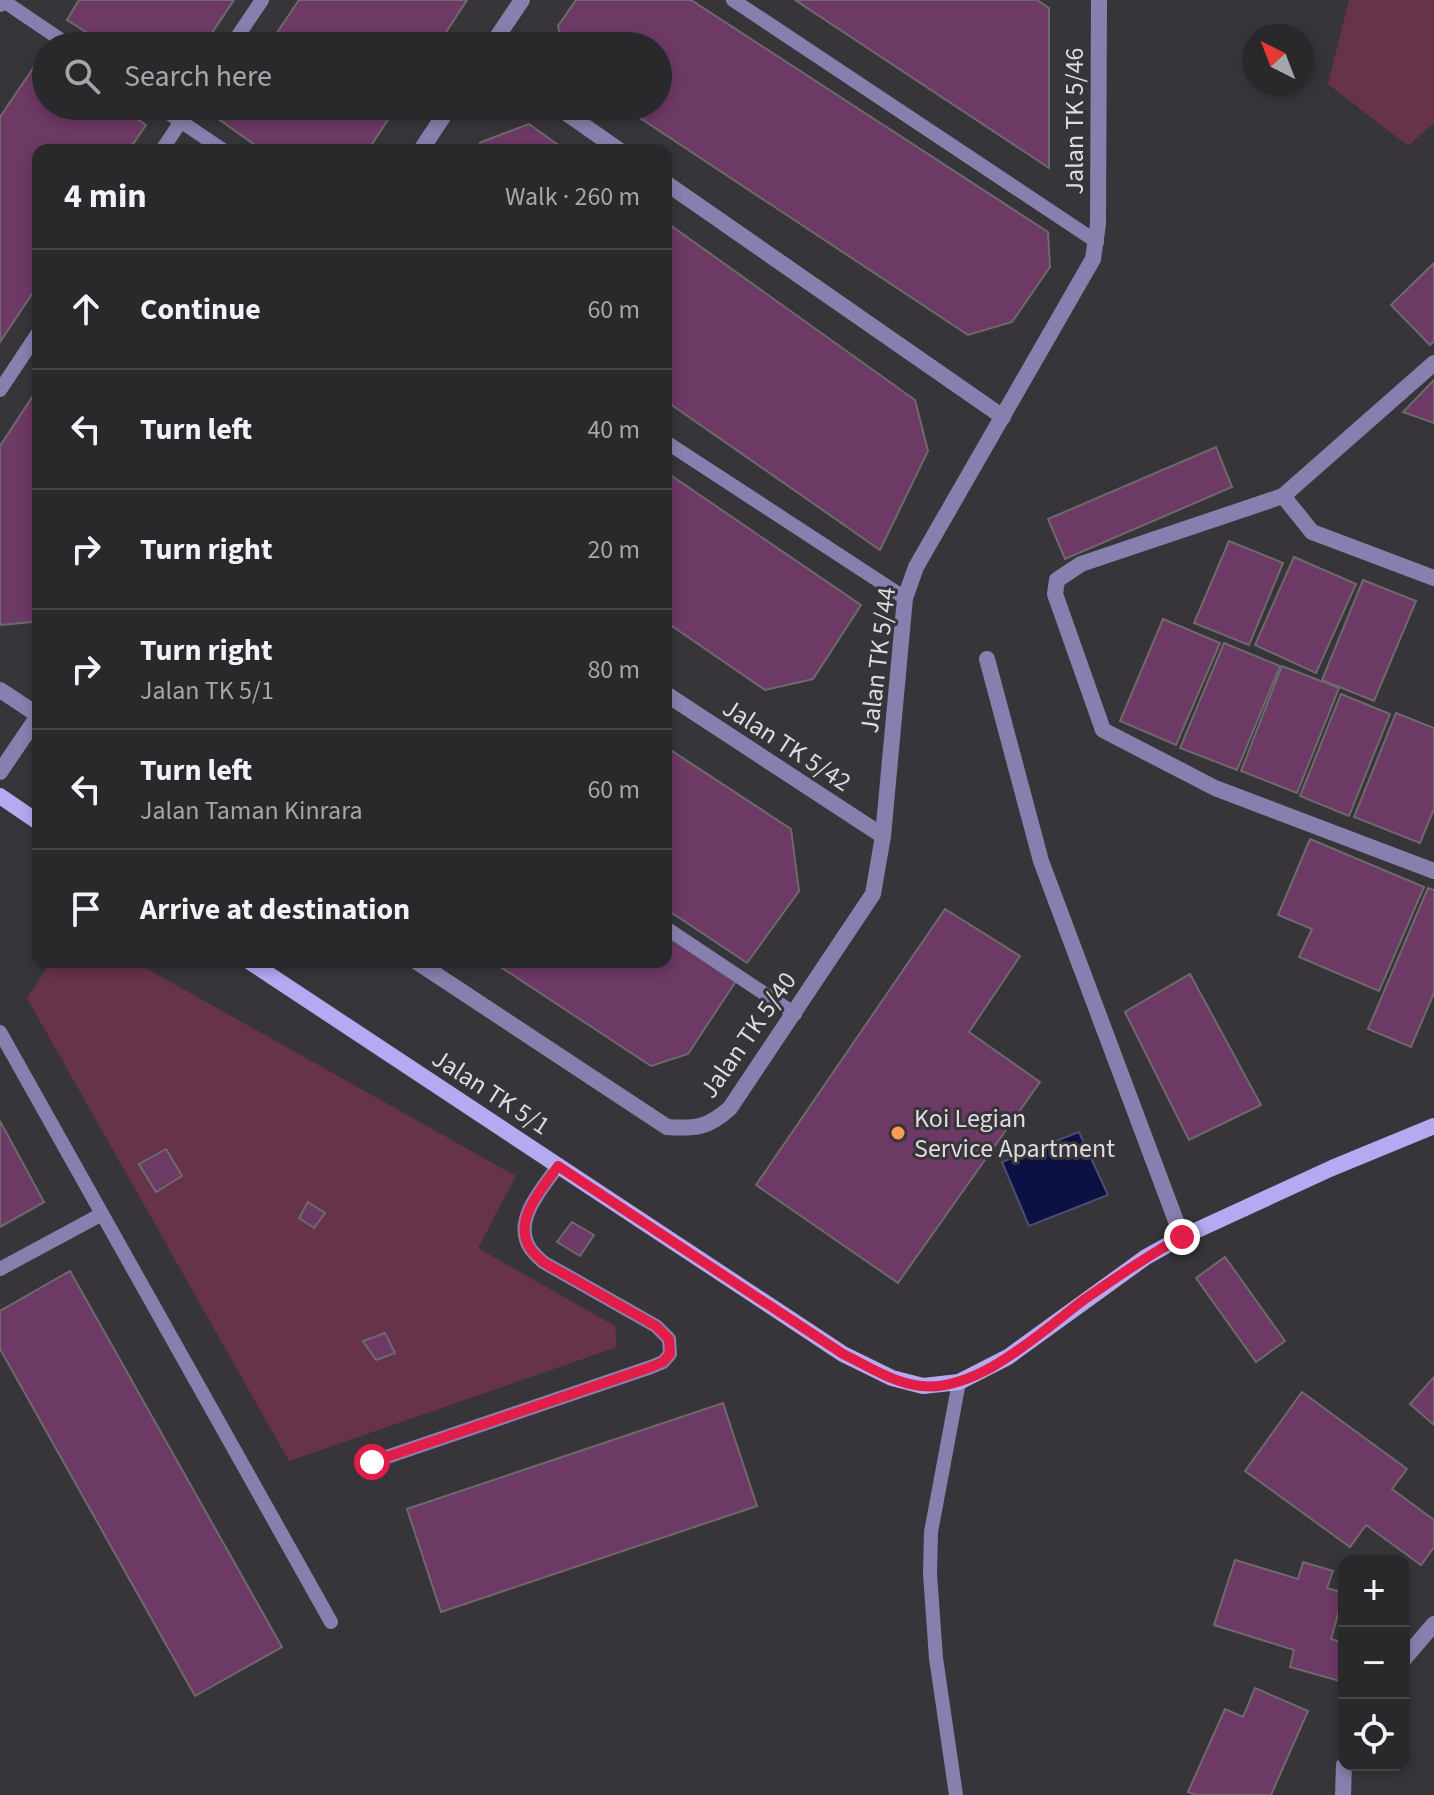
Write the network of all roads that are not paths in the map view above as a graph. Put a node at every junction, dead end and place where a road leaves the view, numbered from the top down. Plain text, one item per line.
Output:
1 (262, 0) edge
2 (522, 0) edge
3 (733, 0) edge
4 (1099, 0) edge
5 (2, 1) edge
6 (49, 32) edge
7 (240, 32) edge
8 (500, 32) edge
9 (178, 120) edge
10 (441, 120) edge
11 (576, 120) edge
12 (181, 122) junction
13 (166, 144) edge
14 (214, 144) edge
15 (425, 144) edge
16 (610, 144) edge
17 (672, 187) edge
18 (1097, 242) junction
19 (32, 342) edge
20 (1434, 363) edge
21 (0, 390) edge
22 (1003, 417) junction
23 (672, 446) edge
24 (1283, 496) junction
25 (1434, 578) edge
26 (905, 598) junction
27 (987, 659) dead end
28 (0, 690) edge
29 (672, 698) edge
30 (32, 712) edge
31 (32, 725) edge
32 (0, 772) edge
33 (0, 796) edge
34 (32, 818) edge
35 (883, 836) junction
36 (1434, 871) edge
37 (672, 932) edge
38 (259, 968) edge
39 (426, 968) edge
40 (795, 1014) junction
41 (0, 1032) edge
42 (1434, 1126) edge
43 (558, 1166) junction
44 (102, 1214) junction
45 (1182, 1237) junction
46 (0, 1269) edge
47 (959, 1382) junction
48 (372, 1462) dead end
49 (331, 1622) dead end
50 (1434, 1624) edge
51 (1410, 1652) edge
52 (1344, 1771) edge
53 (956, 1795) edge
54 (1343, 1795) edge

1 - 7 lane
2 - 8 street
3 - 18 lane
4 - 18 street, Jalan TK 5/46
5 - 6 lane
9 - 12 lane
10 - 15 street
11 - 16 street
12 - 13 lane
12 - 14 lane
17 - 22 street
18 - 22 street, Jalan TK 5/44
19 - 21 lane
20 - 24 street
22 - 26 street, Jalan TK 5/44
23 - 26 lane
24 - 25 street
24 - 36 street
26 - 35 street, Jalan TK 5/44
27 - 45 street
28 - 30 street
29 - 35 street, Jalan TK 5/42
31 - 32 street
33 - 34 street
35 - 40 street, Jalan TK 5/40
37 - 40 lane
38 - 43 street, Jalan TK 5/1
39 - 40 street, Jalan TK 5/40
41 - 44 lane
42 - 45 street
43 - 47 street, Jalan TK 5/1
43 - 48 lane
44 - 46 lane
44 - 49 lane
45 - 47 street
47 - 53 lane
50 - 51 street
52 - 54 street

